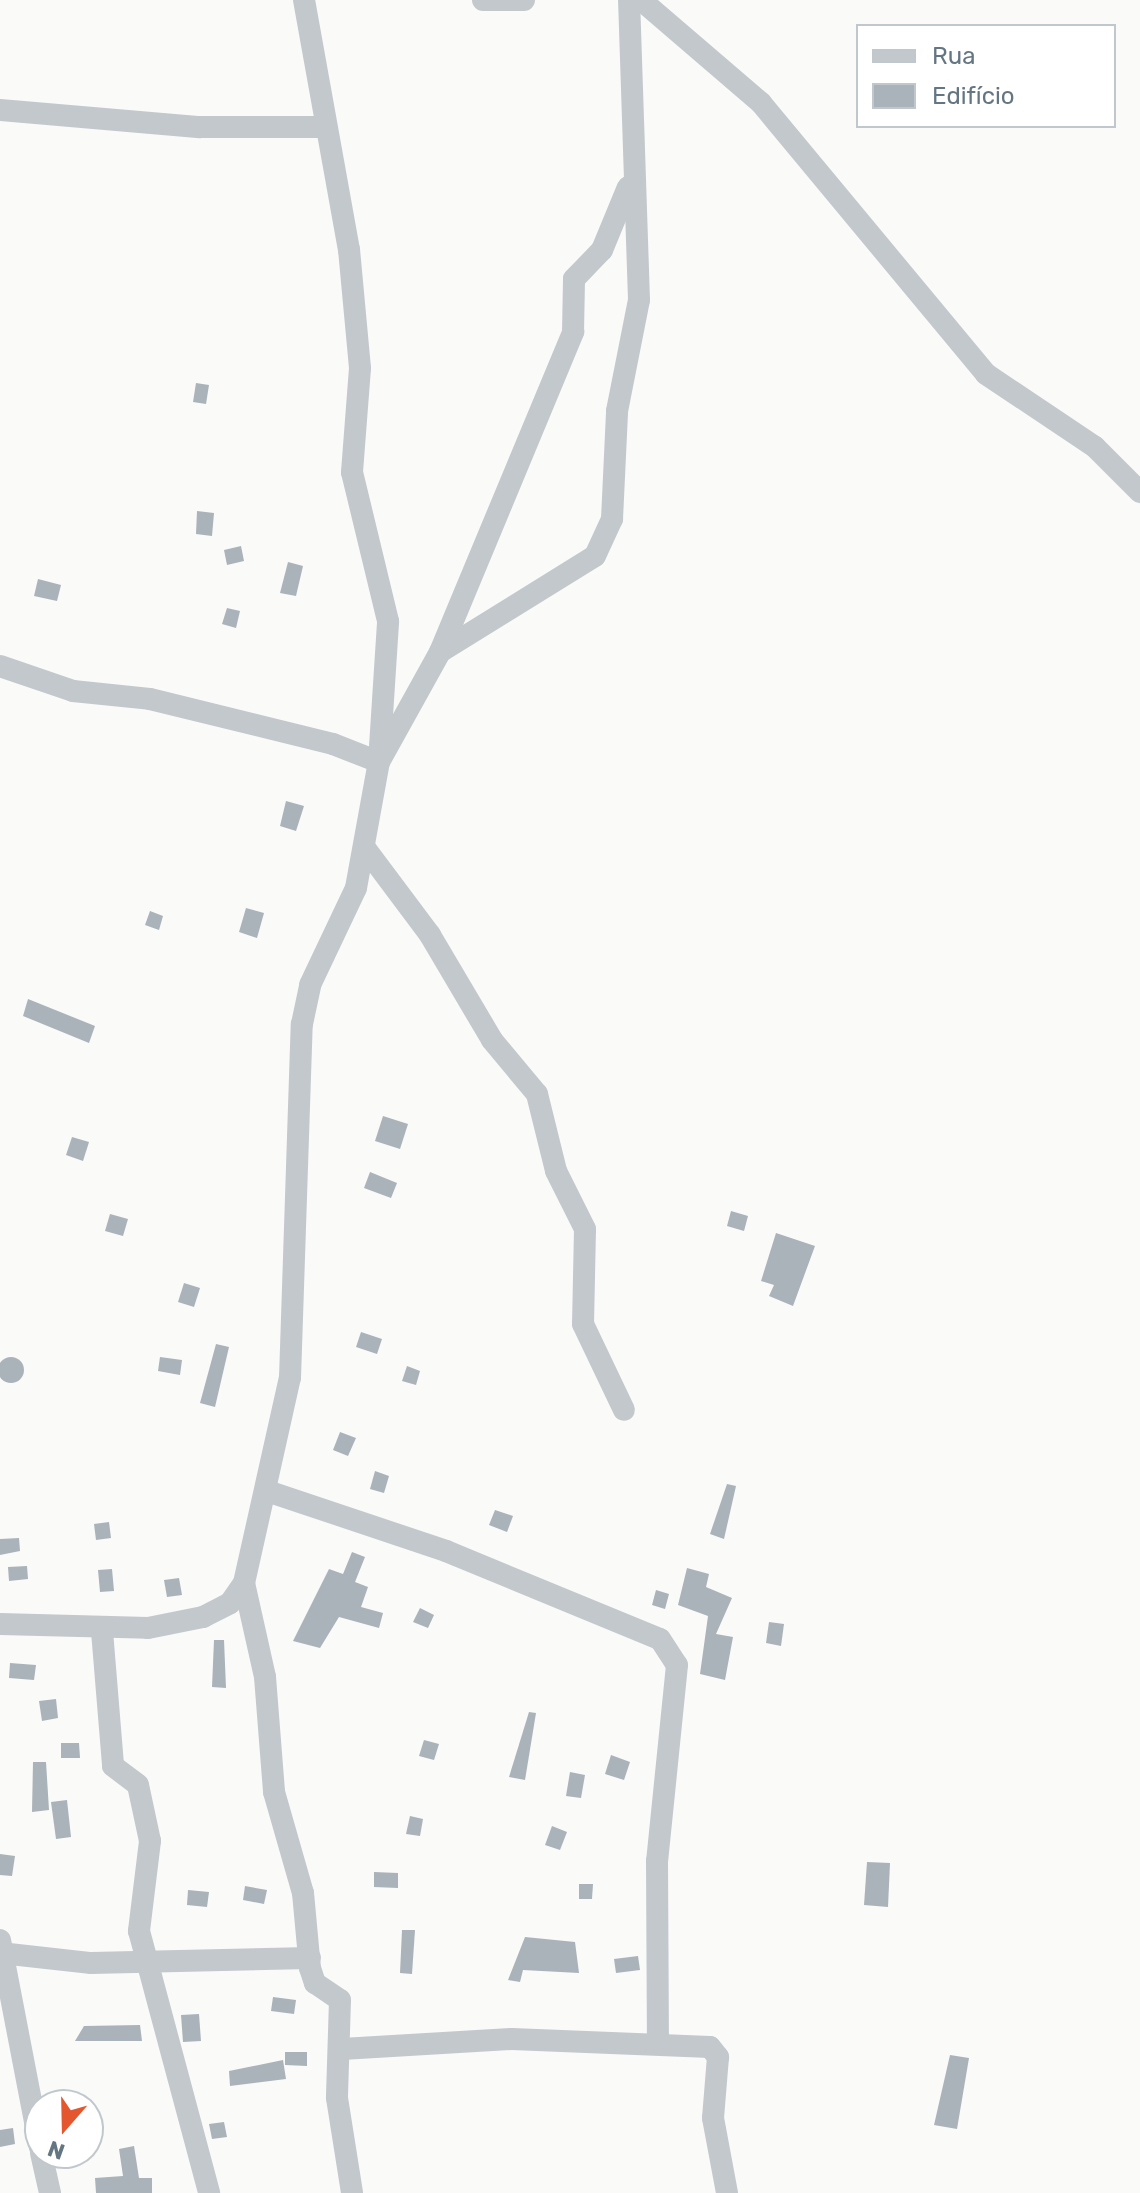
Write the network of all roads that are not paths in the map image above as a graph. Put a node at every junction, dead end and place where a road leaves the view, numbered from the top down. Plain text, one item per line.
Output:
1 (304, 0) edge
2 (483, 0) edge
3 (524, 0) edge
4 (629, 0) edge
5 (641, 0) edge
6 (0, 110) edge
7 (324, 127) junction
8 (632, 174) junction
9 (1140, 492) edge
10 (440, 652) junction
11 (0, 666) edge
12 (379, 762) junction
13 (365, 848) junction
14 (624, 1410) dead end
15 (267, 1491) junction
16 (244, 1583) junction
17 (0, 1624) edge
18 (102, 1631) junction
19 (1, 1948) edge
20 (310, 1958) junction
21 (148, 1962) junction
22 (658, 2040) junction
23 (342, 2049) junction
24 (29, 2089) edge
25 (45, 2169) edge
26 (50, 2193) edge
27 (209, 2193) edge
28 (352, 2193) edge
29 (727, 2193) edge

1 - 7 street
2 - 3 street
4 - 8 street
5 - 9 street
6 - 7 street
7 - 12 street
8 - 10 street
8 - 10 street
10 - 12 street
11 - 12 street
12 - 13 street
13 - 14 street
13 - 15 street
15 - 16 street
15 - 22 street
16 - 18 street
16 - 20 street
17 - 18 street
18 - 21 street
19 - 21 street
19 - 24 street
20 - 21 street
20 - 23 street
21 - 27 street
22 - 23 street
22 - 29 street
23 - 28 street
25 - 26 street

